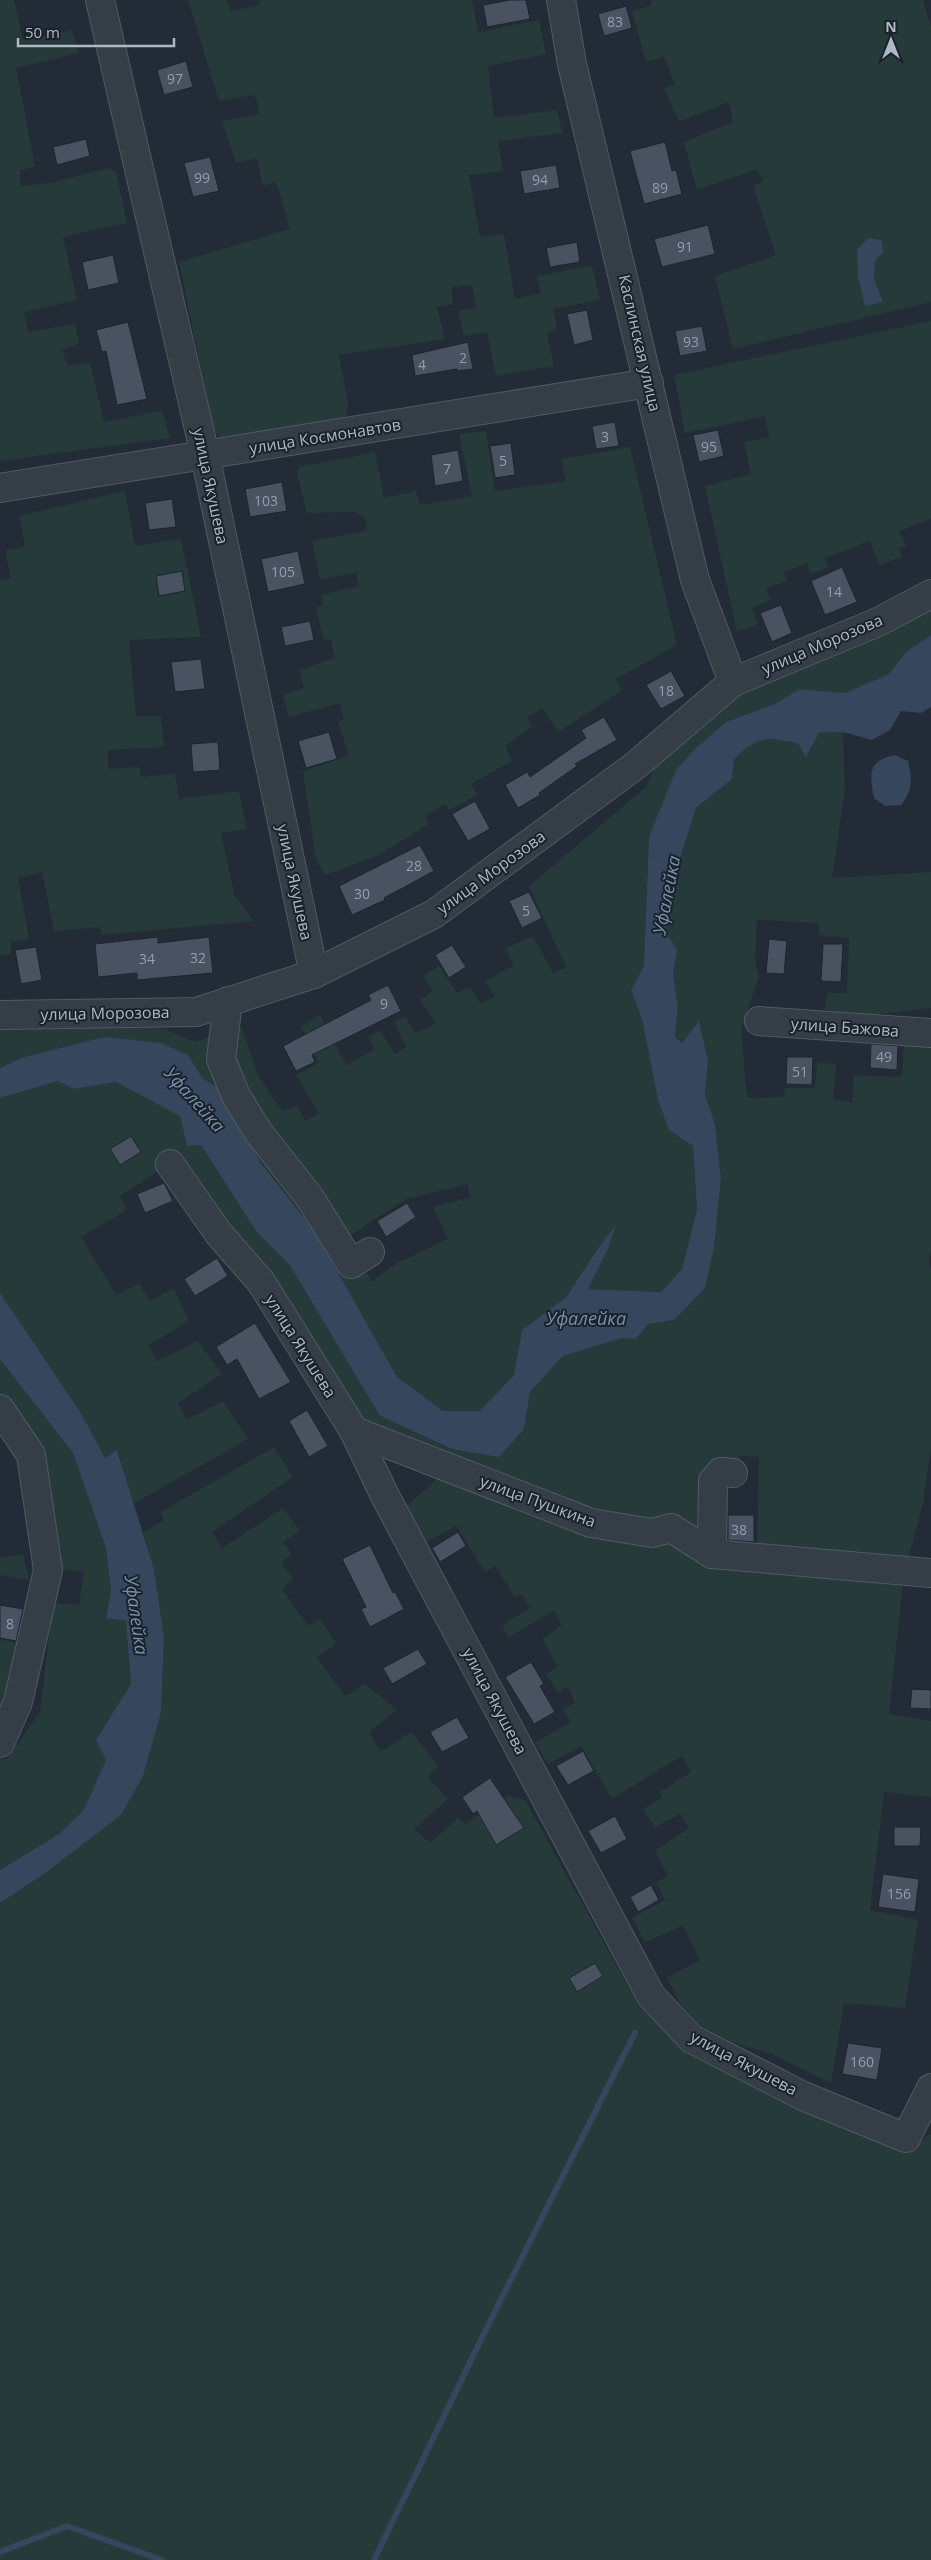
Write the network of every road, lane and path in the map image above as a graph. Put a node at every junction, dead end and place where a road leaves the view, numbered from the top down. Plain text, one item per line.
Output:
1 (100, 0) edge
2 (561, 0) edge
3 (650, 383) junction
4 (205, 455) junction
5 (0, 488) edge
6 (931, 594) edge
7 (733, 682) junction
8 (314, 974) junction
9 (228, 1002) junction
10 (0, 1015) edge
11 (759, 1021) dead end
12 (931, 1033) edge
13 (170, 1164) dead end
14 (370, 1252) dead end
15 (0, 1409) edge
16 (354, 1431) junction
17 (733, 1473) dead end
18 (712, 1554) junction
19 (931, 1573) edge
20 (0, 1743) edge
21 (931, 2088) edge

1 - 4 street, улица Якушева
2 - 3 street, Каслинская улица
3 - 4 street, улица Космонавтов
3 - 7 street, Каслинская улица
4 - 5 street, улица Космонавтов
4 - 8 street, улица Якушева
6 - 7 street, улица Морозова
7 - 8 street, улица Морозова
8 - 9 street, улица Морозова
9 - 10 street, улица Морозова
9 - 14 street
11 - 12 street, улица Бажова
13 - 16 street, улица Якушева
15 - 20 street
16 - 18 street, улица Пушкина
16 - 21 street, улица Якушева
17 - 18 street
18 - 19 street, улица Пушкина

